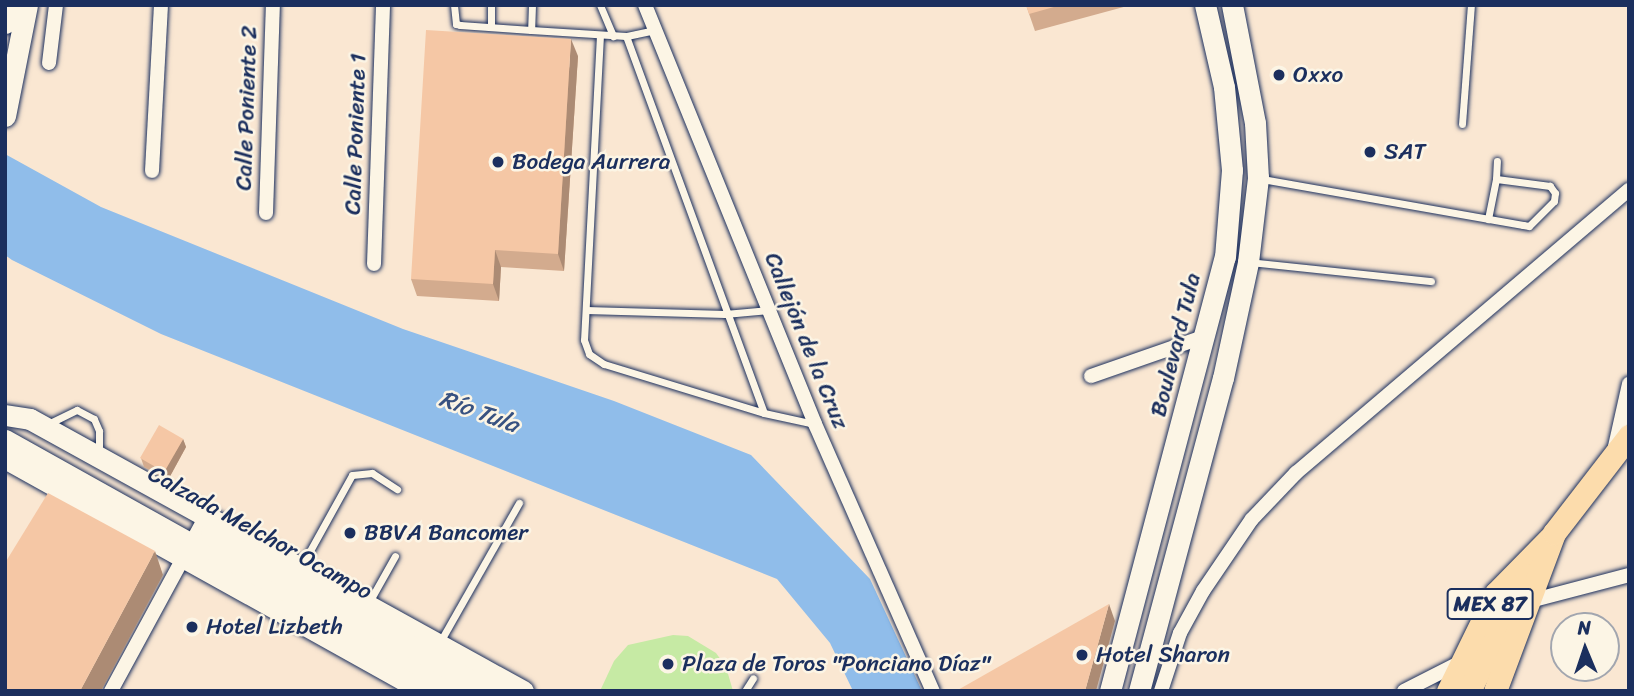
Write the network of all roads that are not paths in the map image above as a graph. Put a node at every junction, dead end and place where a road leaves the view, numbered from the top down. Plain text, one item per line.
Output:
1 (8, 5) edge
2 (27, 5) edge
3 (56, 5) edge
4 (161, 5) edge
5 (273, 5) edge
6 (383, 5) edge
7 (454, 5) edge
8 (491, 5) edge
9 (532, 5) edge
10 (600, 5) edge
11 (645, 5) edge
12 (1205, 5) edge
13 (1232, 5) edge
14 (1471, 5) edge
15 (5, 23) edge
16 (491, 27) junction
17 (531, 30) junction
18 (655, 30) junction
19 (600, 35) junction
20 (612, 36) junction
21 (626, 36) junction
22 (49, 63) dead end
23 (5, 116) edge
24 (1462, 124) dead end
25 (1497, 161) dead end
26 (152, 171) dead end
27 (1258, 178) junction
28 (1496, 178) junction
29 (1629, 190) edge
30 (266, 213) dead end
31 (1488, 219) junction
32 (1248, 262) junction
33 (373, 264) dead end
34 (1431, 281) dead end
35 (586, 310) junction
36 (769, 310) junction
37 (725, 314) junction
38 (1206, 336) junction
39 (1091, 376) dead end
40 (1629, 384) edge
41 (764, 413) junction
42 (5, 418) edge
43 (815, 424) junction
44 (44, 427) junction
45 (1629, 436) edge
46 (5, 440) edge
47 (1613, 456) junction
48 (99, 457) junction
49 (5, 458) edge
50 (109, 478) junction
51 (397, 489) dead end
52 (520, 503) dead end
53 (229, 529) junction
54 (1554, 533) junction
55 (195, 536) junction
56 (395, 556) dead end
57 (256, 561) junction
58 (300, 568) junction
59 (1629, 575) edge
60 (1513, 600) junction
61 (367, 605) junction
62 (1156, 628) junction
63 (1180, 633) junction
64 (439, 644) junction
65 (390, 655) junction
66 (368, 660) junction
67 (1461, 662) junction
68 (753, 678) dead end
69 (111, 691) edge
70 (424, 691) edge
71 (455, 691) edge
72 (490, 691) edge
73 (523, 691) edge
74 (745, 691) edge
75 (933, 691) edge
76 (1110, 691) edge
77 (1139, 691) edge
78 (1161, 691) edge
79 (1404, 691) edge
80 (1448, 691) edge
81 (1469, 691) edge
82 (1495, 691) edge

1 - 15 main road
2 - 23 main road
3 - 22 street
4 - 26 street
5 - 30 street, Calle Poniente 2
6 - 33 street, Calle Poniente 1
7 - 16 lane
8 - 16 lane
9 - 17 lane
10 - 20 lane
11 - 18 street, Callejón de la Cruz
12 - 38 main road, Boulevard Tula
13 - 27 main road
14 - 24 lane
16 - 17 lane
17 - 19 lane
18 - 21 lane
18 - 36 street, Callejón de la Cruz
19 - 20 lane
19 - 35 lane
20 - 21 lane
21 - 37 lane
25 - 28 lane
27 - 31 lane
27 - 32 main road
28 - 31 lane
28 - 31 lane
29 - 63 street
32 - 34 lane
32 - 62 main road
35 - 37 lane
35 - 41 lane
36 - 37 lane
36 - 43 street, Callejón de la Cruz
37 - 41 lane
38 - 39 street
38 - 76 main road, Boulevard Tula
40 - 47 street
41 - 43 lane
42 - 44 main road
42 - 50 main road, Calzada Melchor Ocampo
43 - 75 street, Callejón de la Cruz
44 - 48 main road
44 - 48 lane
45 - 47 main road, MEX 87
46 - 55 main road, Calzada Melchor Ocampo
47 - 54 main road, MEX 87
48 - 50 lane
48 - 55 main road
49 - 55 main road
50 - 55 main road, Calzada Melchor Ocampo
51 - 58 lane
52 - 64 lane
53 - 55 main road
53 - 57 main road
53 - 58 main road
54 - 60 main road, MEX 87
54 - 60 main road, MEX 87
55 - 57 main road, Calzada Melchor Ocampo
55 - 65 main road, Calzada Melchor Ocampo
55 - 66 main road
55 - 69 street
56 - 61 lane
57 - 72 main road, Calzada Melchor Ocampo
58 - 61 main road
59 - 60 street
60 - 67 main road, MEX 87
60 - 81 main road
60 - 82 main road, MEX 87
61 - 64 main road
62 - 63 street
62 - 77 main road
63 - 78 street
64 - 73 main road
65 - 66 main road
65 - 71 main road, Calzada Melchor Ocampo
66 - 70 main road
67 - 79 street
67 - 80 main road, MEX 87
68 - 74 lane

